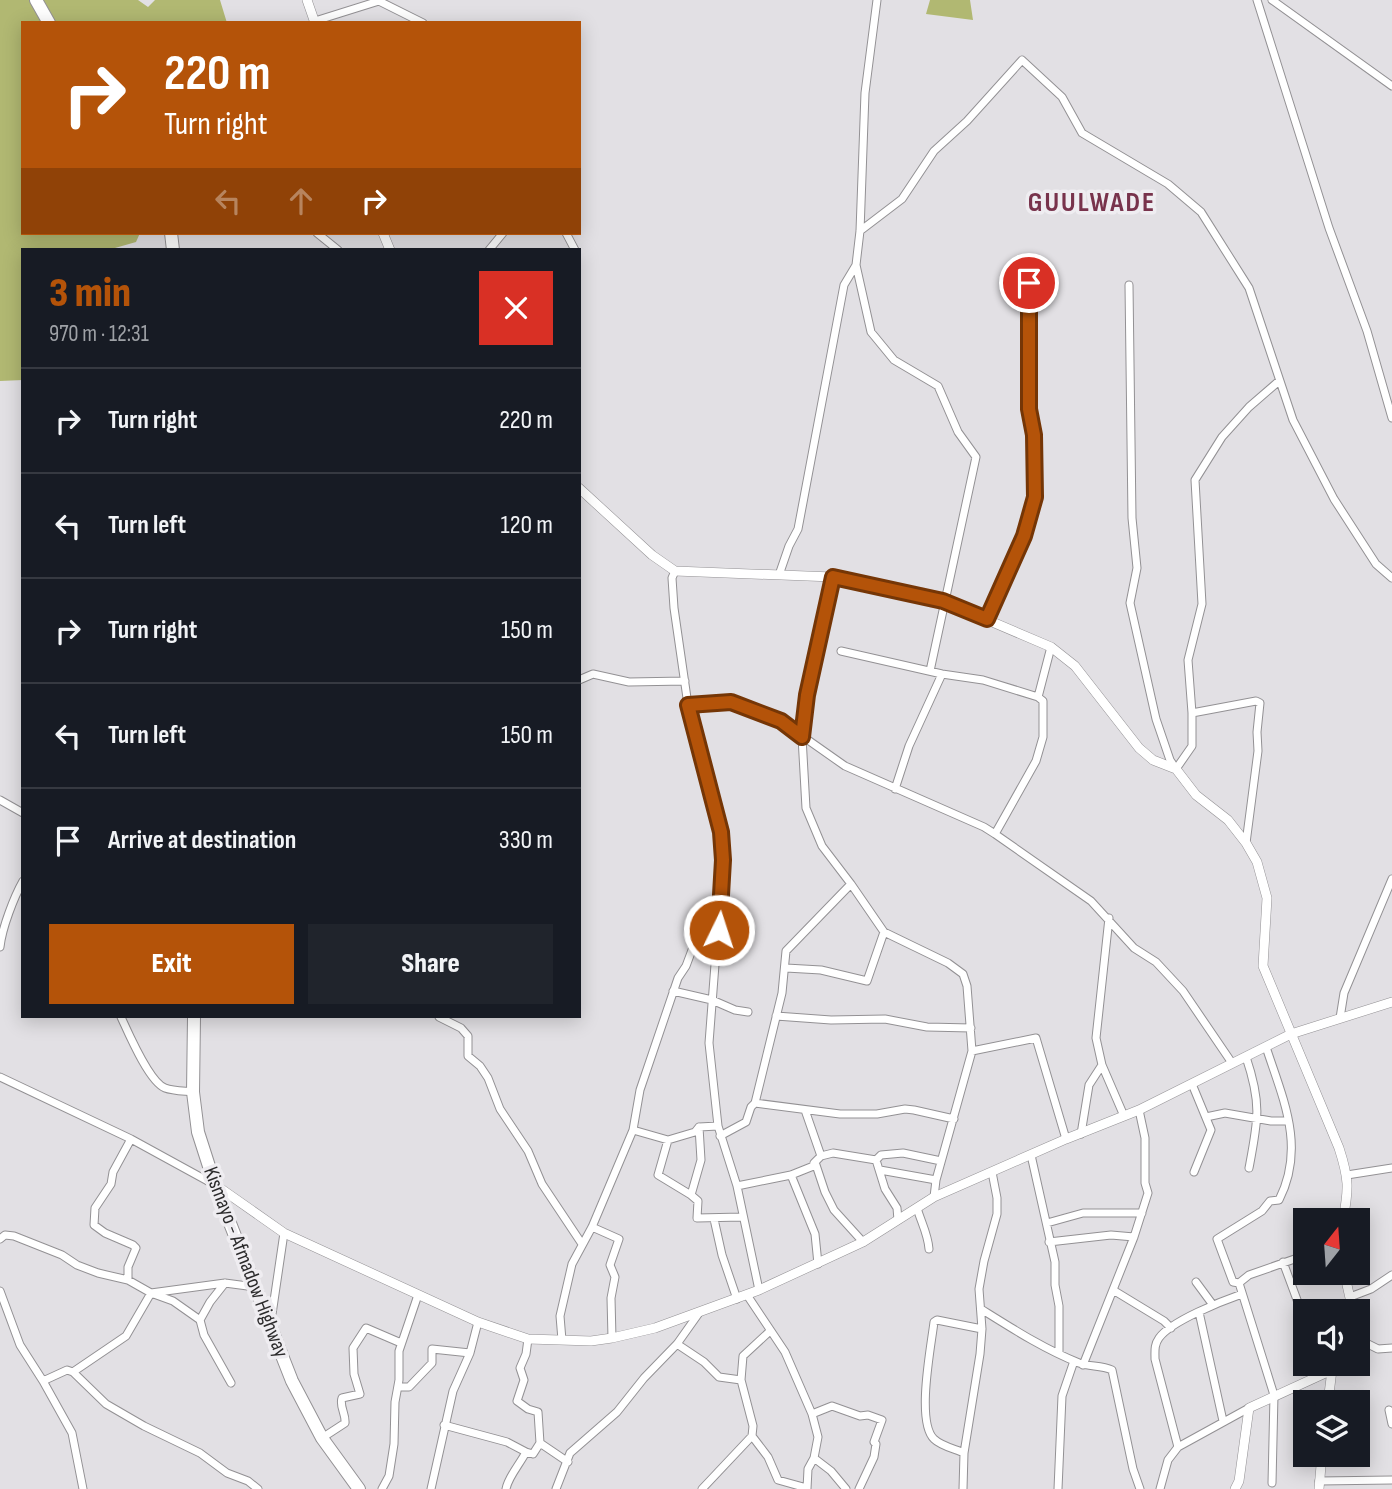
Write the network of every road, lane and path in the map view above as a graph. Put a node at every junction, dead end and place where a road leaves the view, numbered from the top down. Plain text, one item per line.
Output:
1 (36, 0) edge
2 (307, 0) edge
3 (877, 0) edge
4 (1257, 0) edge
5 (1272, 0) edge
6 (48, 21) edge
7 (315, 21) edge
8 (318, 21) edge
9 (419, 21) edge
10 (1392, 86) edge
11 (860, 231) junction
12 (319, 235) edge
13 (336, 248) edge
14 (856, 265) junction
15 (1029, 283) dead end
16 (1129, 285) dead end
17 (1279, 381) junction
18 (1392, 418) edge
19 (581, 490) edge
20 (675, 571) junction
21 (779, 575) junction
22 (833, 577) junction
23 (1392, 578) edge
24 (943, 601) junction
25 (987, 619) junction
26 (1051, 647) junction
27 (841, 650) dead end
28 (930, 671) junction
29 (942, 674) junction
30 (581, 679) edge
31 (685, 681) junction
32 (1038, 697) junction
33 (688, 705) junction
34 (1192, 713) junction
35 (802, 737) junction
36 (1176, 769) junction
37 (895, 789) junction
38 (0, 800) edge
39 (21, 812) edge
40 (995, 834) junction
41 (1246, 843) junction
42 (1392, 878) edge
43 (851, 884) junction
44 (21, 885) edge
45 (1108, 918) junction
46 (884, 932) junction
47 (0, 947) edge
48 (718, 949) junction
49 (786, 968) junction
50 (673, 991) junction
51 (712, 1000) junction
52 (1392, 1002) edge
53 (748, 1012) dead end
54 (775, 1016) junction
55 (121, 1018) edge
56 (194, 1018) edge
57 (441, 1018) edge
58 (1340, 1018) junction
59 (971, 1028) junction
60 (1291, 1034) junction
61 (1266, 1047) junction
62 (972, 1051) junction
63 (1246, 1057) junction
64 (1232, 1063) junction
65 (1102, 1065) junction
66 (0, 1077) edge
67 (1192, 1084) junction
68 (193, 1093) junction
69 (755, 1103) junction
70 (805, 1110) junction
71 (1139, 1110) junction
72 (1124, 1116) junction
73 (1206, 1118) junction
74 (954, 1119) junction
75 (1258, 1120) junction
76 (1288, 1121) junction
77 (718, 1126) junction
78 (699, 1127) junction
79 (633, 1130) junction
80 (1081, 1134) junction
81 (720, 1136) junction
82 (131, 1139) junction
83 (1066, 1139) junction
84 (668, 1140) junction
85 (1031, 1155) junction
86 (821, 1156) junction
87 (876, 1160) junction
88 (941, 1161) junction
89 (816, 1166) junction
90 (1249, 1168) dead end
91 (1392, 1168) edge
92 (880, 1170) junction
93 (992, 1172) junction
94 (1194, 1172) dead end
95 (1348, 1174) junction
96 (791, 1175) junction
97 (936, 1181) junction
98 (215, 1185) junction
99 (737, 1186) junction
100 (691, 1195) junction
101 (934, 1197) junction
102 (916, 1208) junction
103 (1344, 1208) edge
104 (1142, 1213) junction
105 (742, 1217) junction
106 (714, 1219) junction
107 (898, 1220) junction
108 (1047, 1223) junction
109 (592, 1227) junction
110 (285, 1233) junction
111 (1134, 1237) junction
112 (0, 1239) edge
113 (863, 1242) junction
114 (1049, 1242) junction
115 (582, 1244) junction
116 (929, 1249) dead end
117 (1293, 1259) edge
118 (1283, 1262) junction
119 (818, 1264) junction
120 (1392, 1275) edge
121 (128, 1280) junction
122 (1196, 1282) dead end
123 (225, 1283) junction
124 (1239, 1283) junction
125 (1347, 1285) edge
126 (255, 1287) junction
127 (759, 1290) junction
128 (1113, 1290) junction
129 (0, 1291) edge
130 (150, 1293) junction
131 (418, 1294) junction
132 (1242, 1294) junction
133 (747, 1295) junction
134 (1350, 1297) joint
135 (737, 1298) junction
136 (1297, 1299) edge
137 (2, 1301) edge
138 (1213, 1305) junction
139 (981, 1309) junction
140 (1199, 1312) junction
141 (699, 1313) junction
142 (200, 1320) junction
143 (478, 1322) junction
144 (270, 1325) junction
145 (1171, 1328) junction
146 (982, 1329) junction
147 (770, 1331) junction
148 (612, 1338) junction
149 (528, 1339) junction
150 (562, 1340) junction
151 (401, 1343) junction
152 (677, 1344) junction
153 (1370, 1345) edge
154 (1392, 1348) edge
155 (470, 1353) junction
156 (1059, 1353) junction
157 (1074, 1361) junction
158 (1083, 1365) junction
159 (73, 1372) junction
160 (1316, 1376) edge
161 (741, 1380) junction
162 (43, 1381) junction
163 (231, 1383) dead end
164 (398, 1387) junction
165 (1274, 1395) junction
166 (1249, 1408) junction
167 (1389, 1410) dead end
168 (812, 1414) junction
169 (1223, 1421) junction
170 (1392, 1424) edge
171 (444, 1425) junction
172 (752, 1436) junction
173 (322, 1438) junction
174 (540, 1443) junction
175 (1178, 1447) junction
176 (526, 1451) junction
177 (964, 1453) junction
178 (814, 1458) junction
179 (568, 1462) junction
180 (1321, 1467) edge
181 (778, 1480) junction
182 (1392, 1480) edge
183 (1272, 1483) dead end
184 (1319, 1485) edge
185 (356, 1488) edge
186 (83, 1489) edge
187 (258, 1489) edge
188 (382, 1489) edge
189 (431, 1489) edge
190 (506, 1489) edge
191 (556, 1489) edge
192 (702, 1489) edge
193 (778, 1489) edge
194 (807, 1489) edge
195 (846, 1489) edge
196 (859, 1489) edge
197 (963, 1489) edge
198 (1058, 1489) edge
199 (1140, 1489) edge
200 (1160, 1489) edge
201 (1235, 1489) edge

1 - 6 main road
2 - 7 street
3 - 11 street
4 - 18 street
5 - 10 street
8 - 9 street
11 - 14 street
11 - 17 street
12 - 13 street
14 - 21 street
14 - 24 street
15 - 25 street
16 - 36 street
17 - 23 street
17 - 34 street
19 - 20 street
20 - 21 street
20 - 31 street
21 - 22 street
22 - 24 street
22 - 35 street
24 - 25 street
24 - 28 street
25 - 26 street
26 - 32 street
26 - 36 street
27 - 28 street
28 - 29 street
29 - 32 street
29 - 37 street
30 - 31 street
31 - 33 street
32 - 40 street
33 - 35 street
33 - 48 street
34 - 36 street
34 - 41 street
35 - 37 street
35 - 43 street
36 - 41 street
37 - 40 street
38 - 39 street
40 - 45 street
41 - 60 street
42 - 58 street
43 - 46 street
43 - 49 street
44 - 47 street
45 - 64 street
45 - 65 street
46 - 49 street
46 - 59 street
48 - 50 street
48 - 51 street
49 - 54 street
50 - 51 street
50 - 79 street
51 - 53 street
51 - 77 street
52 - 58 street
54 - 59 street
54 - 69 street
55 - 68 street
56 - 68 main road, Kismayo - Afmadow Highway
57 - 115 street
58 - 60 street
59 - 62 street
60 - 61 street
60 - 95 street
61 - 63 street
61 - 76 street
62 - 74 street
62 - 83 street
63 - 64 street
63 - 75 street
64 - 67 street
65 - 72 street
65 - 80 street
66 - 82 street
67 - 71 street
67 - 73 street
68 - 98 main road, Kismayo - Afmadow Highway
69 - 70 street
69 - 81 street
70 - 74 street
70 - 86 street
71 - 72 street
71 - 104 street
72 - 80 street
73 - 75 street
73 - 94 street
74 - 88 street
75 - 76 street
75 - 90 street
76 - 124 street
77 - 78 street
77 - 81 street
78 - 84 street
78 - 100 street
79 - 84 street
79 - 109 street
80 - 83 street
81 - 99 street
82 - 98 street
82 - 121 street
83 - 85 street
84 - 100 street
85 - 93 street
85 - 108 street
86 - 87 street
86 - 89 street
87 - 88 street
87 - 92 street
88 - 97 street
89 - 96 street
89 - 113 street
91 - 95 street
92 - 97 street
92 - 107 street
93 - 101 street
93 - 139 street
95 - 103 street
96 - 99 street
96 - 119 street
97 - 101 street
98 - 110 street
98 - 126 main road, Kismayo - Afmadow Highway
99 - 105 street
100 - 106 street
101 - 102 street
102 - 107 street
102 - 116 street
104 - 108 street
104 - 111 street
105 - 106 street
105 - 127 street
106 - 135 street
107 - 113 street
108 - 114 street
109 - 115 street
109 - 148 street
110 - 131 street
110 - 144 street
111 - 114 street
111 - 128 street
112 - 121 street
113 - 119 street
114 - 156 street
115 - 150 street
117 - 118 street
118 - 124 street
118 - 136 street
119 - 127 street
120 - 134 street
121 - 130 street
122 - 138 street
123 - 126 street
123 - 130 street
123 - 142 street
124 - 132 street
125 - 134 street
126 - 144 main road, Kismayo - Afmadow Highway
127 - 133 street
128 - 145 street
128 - 158 street
129 - 137 street
130 - 142 street
130 - 159 street
131 - 143 street
131 - 151 street
132 - 138 street
132 - 165 street
133 - 135 street
133 - 147 street
135 - 141 street
137 - 162 street
138 - 140 street
139 - 146 street
139 - 156 street
140 - 145 street
140 - 169 street
141 - 148 street
141 - 152 street
142 - 163 street
143 - 149 street
143 - 155 street
144 - 173 main road, Kismayo - Afmadow Highway
145 - 175 street
146 - 177 street
146 - 177 street
147 - 161 street
147 - 168 street
148 - 150 street
149 - 150 street
149 - 174 street
151 - 164 street
151 - 173 street
152 - 161 street
152 - 179 street
153 - 154 street
155 - 164 street
155 - 171 street
156 - 157 street
157 - 158 street
157 - 198 street
158 - 199 street
159 - 162 street
159 - 187 street
160 - 165 street
161 - 172 street
162 - 186 street
164 - 188 street
165 - 166 street
165 - 183 street
166 - 169 street
166 - 201 street
167 - 170 street
168 - 178 street
168 - 196 street
169 - 175 street
171 - 176 street
171 - 189 street
172 - 181 street
172 - 192 street
173 - 185 main road, Kismayo - Afmadow Highway
174 - 176 street
174 - 179 street
175 - 200 street
176 - 190 street
177 - 197 street
178 - 194 street
178 - 195 street
179 - 191 street
180 - 184 street
181 - 193 street
181 - 194 street
182 - 184 street

